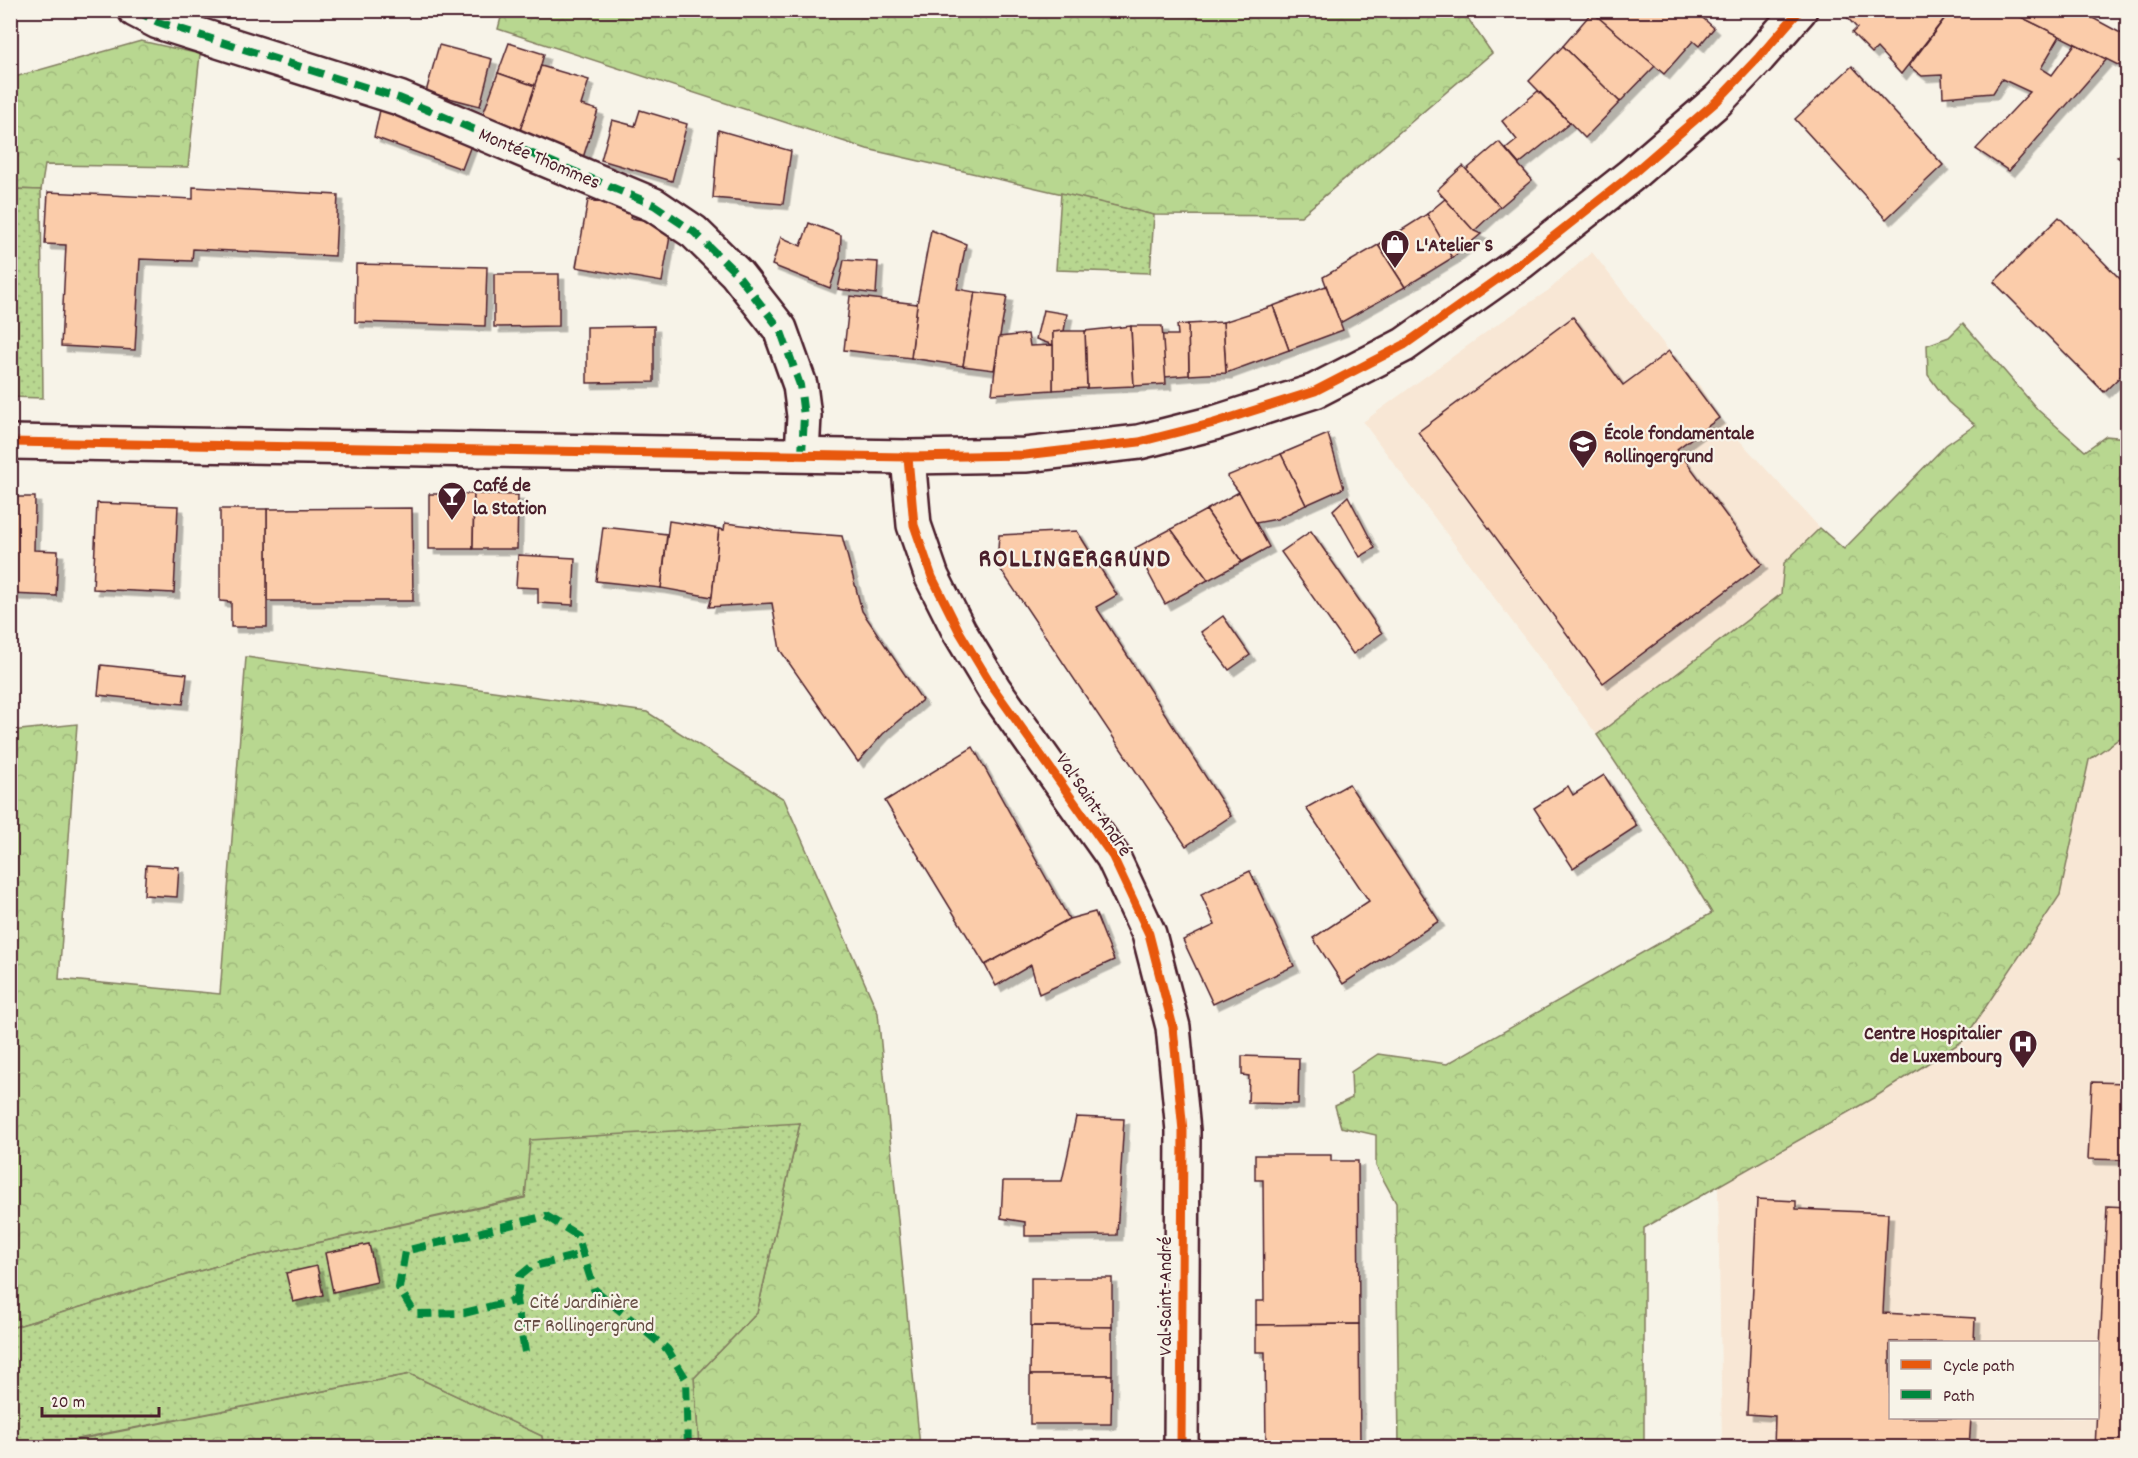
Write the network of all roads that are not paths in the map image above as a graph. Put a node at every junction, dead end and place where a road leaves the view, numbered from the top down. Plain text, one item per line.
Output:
1 (135, 10) edge
2 (1800, 10) edge
3 (10, 442) edge
4 (802, 454) junction
5 (908, 457) junction
6 (1181, 1448) edge

1 - 4 main road, Montée Thommes
2 - 5 main road
3 - 4 main road
4 - 5 main road
5 - 6 main road, Val Saint-André

